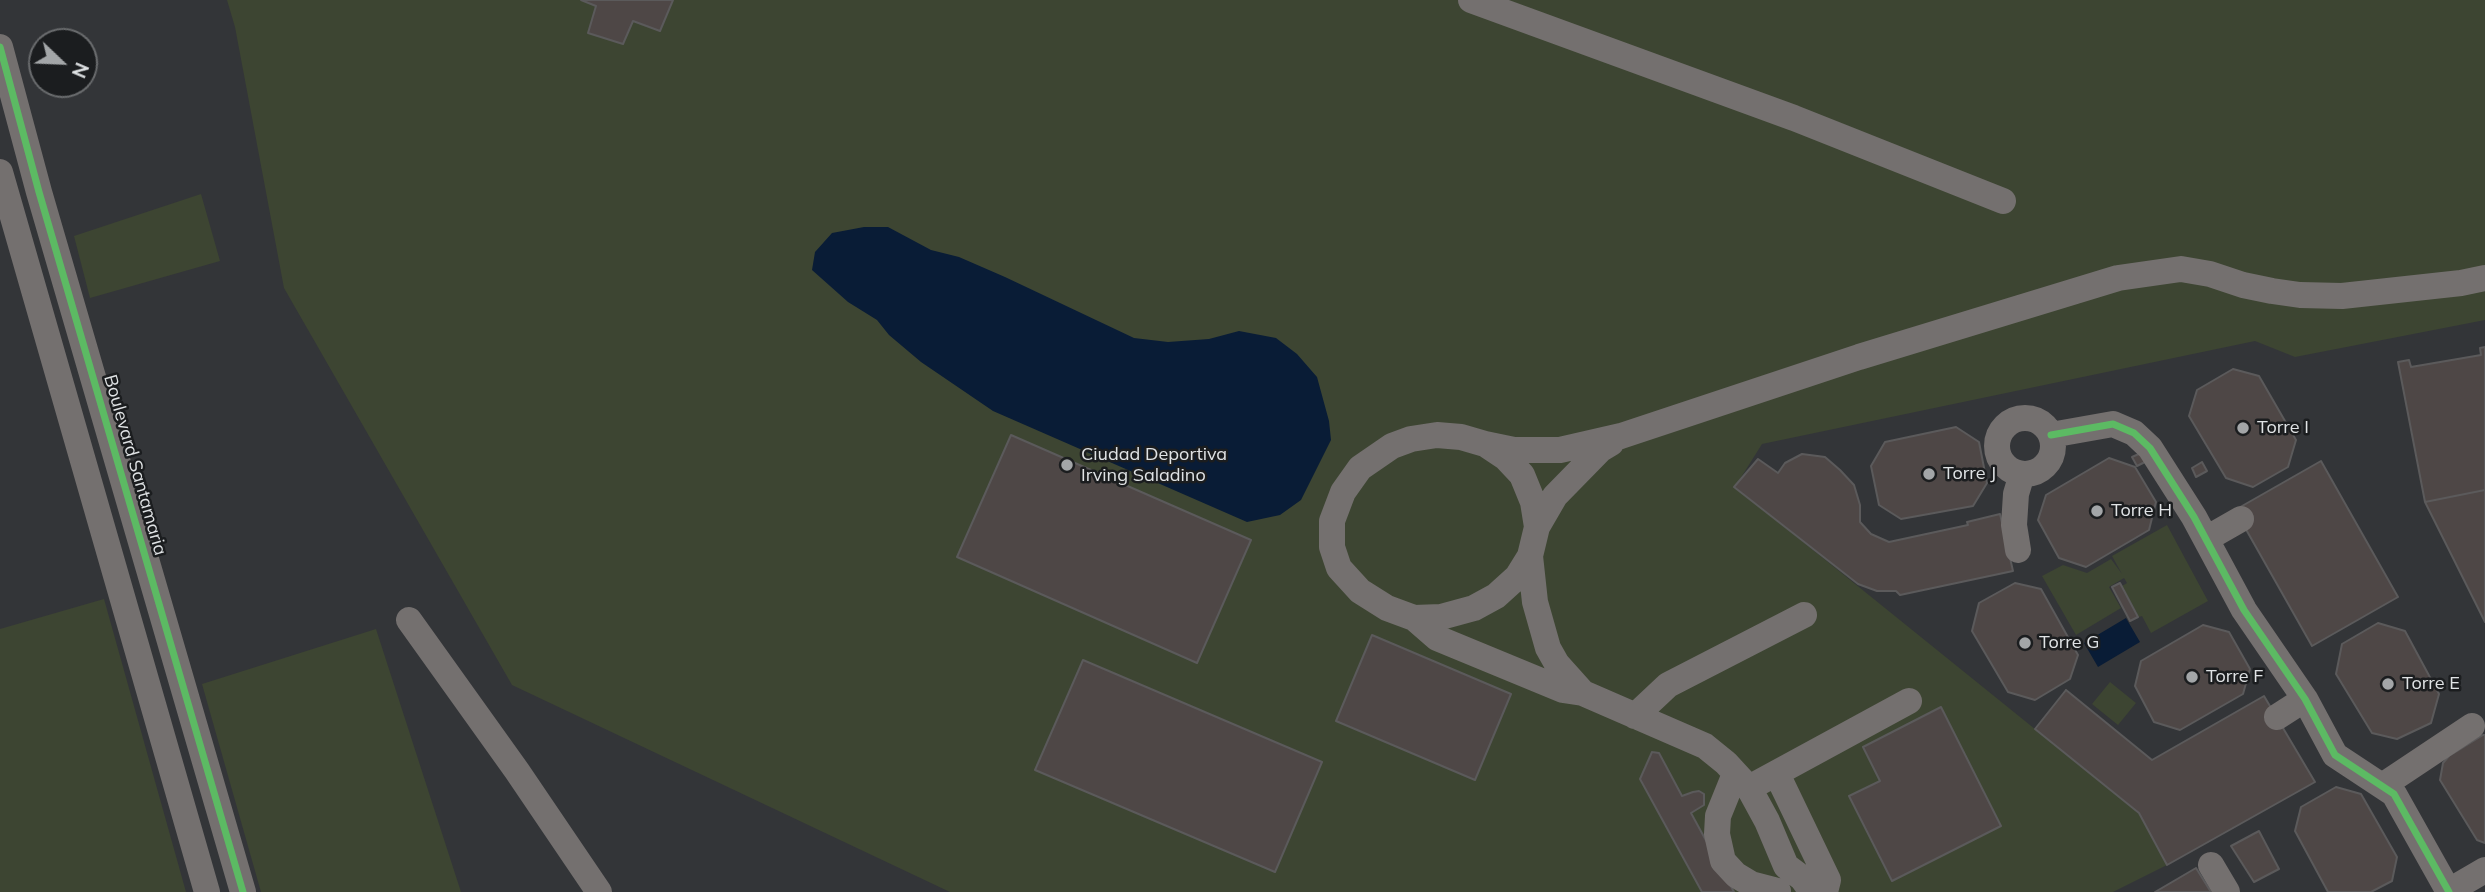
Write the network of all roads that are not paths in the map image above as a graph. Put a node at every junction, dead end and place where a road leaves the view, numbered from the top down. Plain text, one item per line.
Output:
1 (1471, 0) edge
2 (0, 47) edge
3 (0, 172) edge
4 (2004, 201) dead end
5 (2477, 284) edge
6 (2051, 435) junction
7 (1621, 436) junction
8 (1485, 444) junction
9 (2022, 474) junction
10 (2241, 519) dead end
11 (1537, 527) junction
12 (2012, 535) dead end
13 (2206, 539) junction
14 (1530, 556) junction
15 (1804, 615) dead end
16 (1415, 618) junction
17 (409, 620) dead end
18 (1583, 693) junction
19 (2305, 699) junction
20 (1909, 701) dead end
21 (1635, 716) junction
22 (2277, 717) dead end
23 (2472, 726) dead end
24 (1777, 774) junction
25 (1742, 781) junction
26 (2382, 786) junction
27 (2211, 864) dead end
28 (2485, 870) edge
29 (1781, 883) edge
30 (2443, 889) edge
31 (207, 892) edge
32 (243, 892) edge
33 (598, 892) edge
34 (1812, 892) edge
35 (1825, 892) edge
36 (2227, 892) edge

1 - 4 street
2 - 32 street, Boulevard Santamaria
3 - 31 street
5 - 7 street
6 - 9 street
6 - 9 street
6 - 13 street
7 - 8 street
7 - 11 street
8 - 11 street
8 - 16 street
9 - 12 street
10 - 13 street
11 - 14 street
13 - 19 street
14 - 16 street
14 - 18 street
15 - 21 street
16 - 18 street
17 - 33 street
18 - 21 street
19 - 22 street
19 - 26 street
20 - 24 street
21 - 25 street
23 - 26 street
24 - 25 street
24 - 35 street
25 - 29 street
25 - 29 street
26 - 30 street
27 - 36 street
28 - 30 street
29 - 34 street

